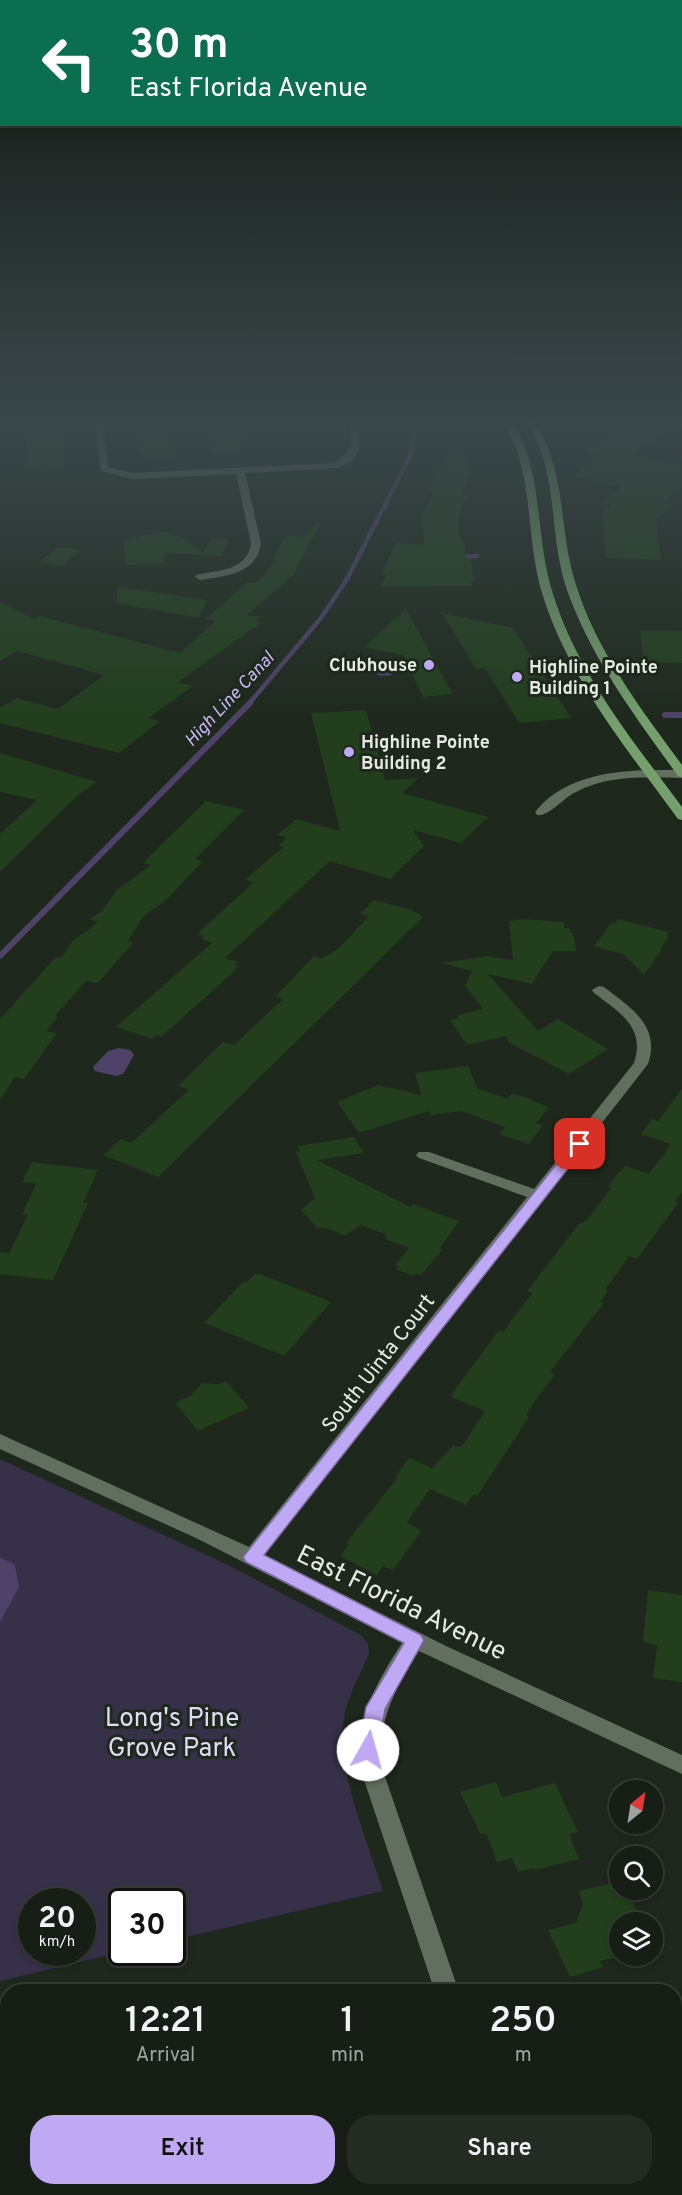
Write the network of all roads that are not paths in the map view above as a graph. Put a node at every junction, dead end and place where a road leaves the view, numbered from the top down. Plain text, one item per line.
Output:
1 (251, 521) edge
2 (535, 521) edge
3 (559, 521) edge
4 (200, 576) dead end
5 (682, 774) edge
6 (654, 777) junction
7 (541, 813) dead end
8 (682, 816) edge
9 (599, 990) dead end
10 (424, 1155) dead end
11 (539, 1196) junction
12 (0, 1441) edge
13 (252, 1557) junction
14 (415, 1640) junction
15 (682, 1765) edge
16 (444, 1984) edge

1 - 4 street
2 - 6 main road
3 - 5 main road
5 - 6 street
6 - 7 street
6 - 8 main road
9 - 11 street, South Uinta Court
10 - 11 street
11 - 13 street, South Uinta Court
12 - 13 street, East Florida Avenue
13 - 14 street, East Florida Avenue
14 - 15 street, East Florida Avenue
14 - 16 street

